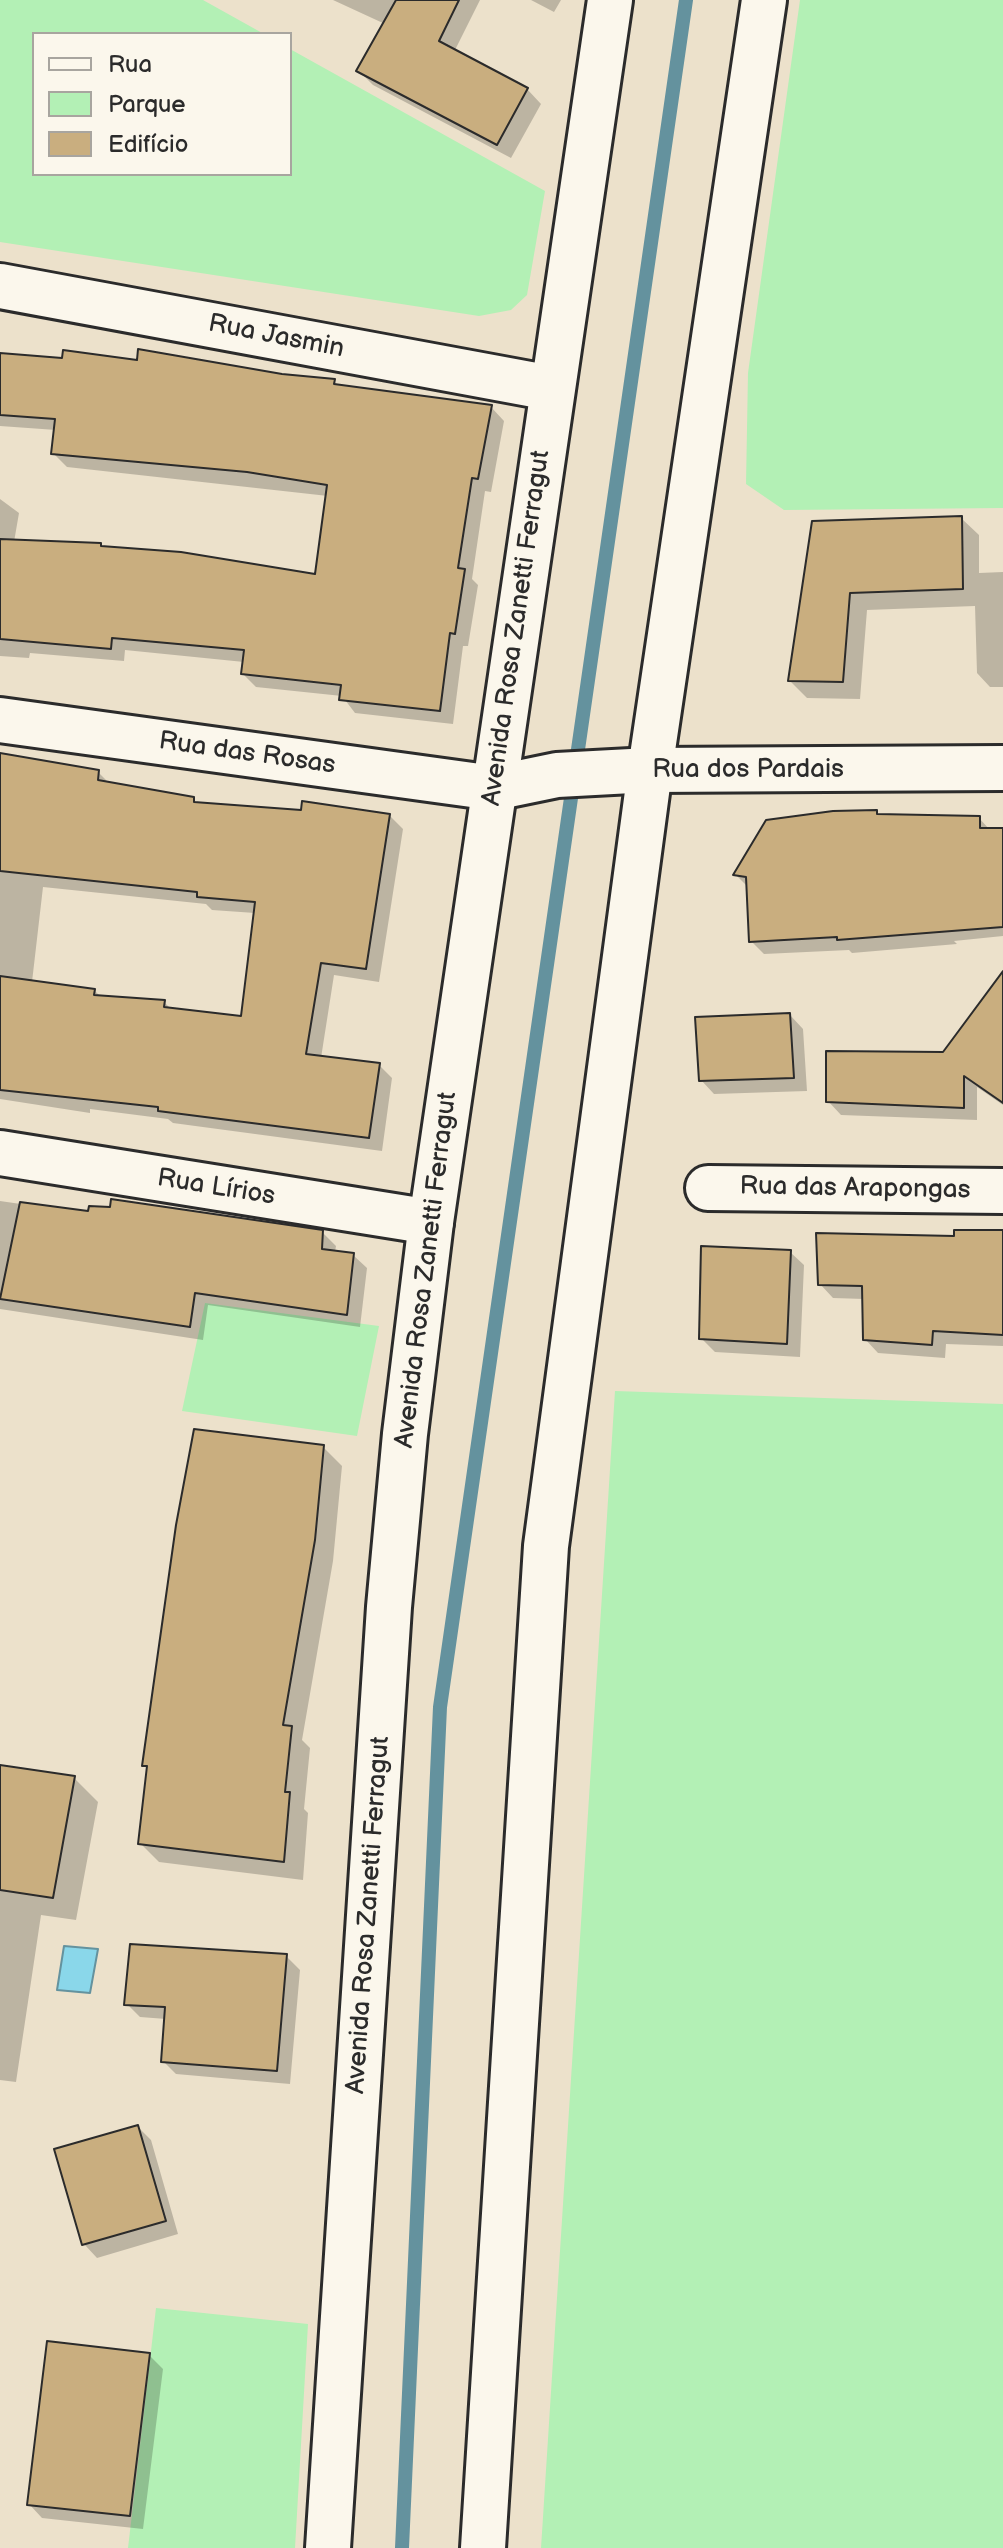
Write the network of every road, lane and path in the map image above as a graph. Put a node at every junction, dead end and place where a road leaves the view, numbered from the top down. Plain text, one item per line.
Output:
1 (610, 0) edge
2 (764, 0) edge
3 (0, 286) edge
4 (551, 388) junction
5 (0, 720) edge
6 (1003, 768) edge
7 (650, 770) junction
8 (494, 788) junction
9 (0, 1153) edge
10 (708, 1188) dead end
11 (1003, 1191) edge
12 (431, 1222) junction
13 (328, 2548) edge
14 (483, 2548) edge

1 - 4 main road, Avenida Rosa Zanetti Ferragut
2 - 7 main road
3 - 4 main road, Rua Jasmin
4 - 8 main road, Avenida Rosa Zanetti Ferragut
5 - 8 main road, Rua das Rosas
6 - 7 main road, Rua dos Pardais
7 - 8 main road, Rua dos Pardais
7 - 14 main road
8 - 12 main road, Avenida Rosa Zanetti Ferragut
9 - 12 main road, Rua Lírios
10 - 11 main road, Rua das Arapongas
12 - 13 main road, Avenida Rosa Zanetti Ferragut

